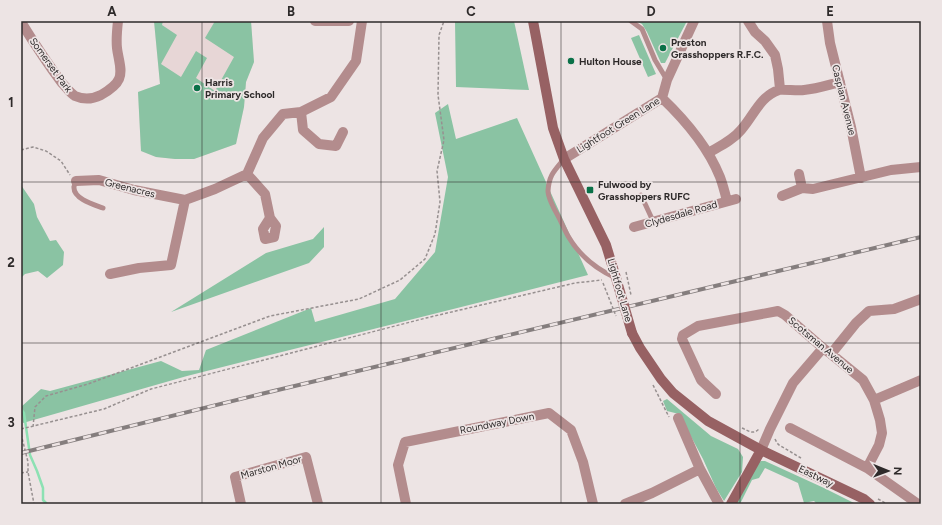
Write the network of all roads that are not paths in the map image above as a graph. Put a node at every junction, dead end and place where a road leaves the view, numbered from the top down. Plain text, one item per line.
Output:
1 (118, 21) edge
2 (315, 21) edge
3 (349, 21) edge
4 (362, 21) edge
5 (533, 21) edge
6 (631, 21) edge
7 (694, 21) edge
8 (748, 21) edge
9 (827, 21) edge
10 (21, 22) edge
11 (667, 80) junction
12 (840, 82) junction
13 (780, 89) junction
14 (662, 98) junction
15 (301, 112) junction
16 (343, 132) dead end
17 (708, 154) junction
18 (564, 159) junction
19 (921, 167) edge
20 (247, 174) junction
21 (799, 174) dead end
22 (861, 178) junction
23 (76, 181) joint
24 (802, 188) junction
25 (641, 194) dead end
26 (782, 196) dead end
27 (185, 200) junction
28 (103, 208) dead end
29 (270, 218) dead end
30 (653, 221) junction
31 (634, 227) dead end
32 (110, 274) dead end
33 (620, 274) junction
34 (921, 300) edge
35 (827, 351) junction
36 (921, 380) edge
37 (716, 394) dead end
38 (874, 400) junction
39 (678, 418) dead end
40 (790, 428) dead end
41 (761, 450) junction
42 (867, 468) junction
43 (700, 469) junction
44 (241, 504) edge
45 (318, 504) edge
46 (406, 504) edge
47 (593, 504) edge
48 (625, 504) edge
49 (719, 504) edge
50 (731, 504) edge
51 (870, 504) edge
52 (918, 504) edge

1 - 10 street, Somerset Park
2 - 3 street
4 - 15 street
5 - 18 main road, Lightfoot Lane
6 - 11 lane
7 - 11 street, Lightfoot Green Lane
8 - 13 street
9 - 12 street, Caspian Avenue
11 - 14 street, Lightfoot Green Lane
12 - 13 street
12 - 22 street, Caspian Avenue
13 - 17 street
14 - 17 street, Clydesdale Road
14 - 18 street, Lightfoot Green Lane
15 - 16 street
15 - 20 street
17 - 30 street, Clydesdale Road
18 - 33 main road, Lightfoot Lane
18 - 33 lane
19 - 22 street
20 - 27 street
20 - 29 street
21 - 24 street
22 - 24 street
23 - 27 street, Greenacres
23 - 28 lane
24 - 26 street
25 - 30 lane
27 - 32 street
30 - 31 street, Clydesdale Road
33 - 41 main road, Lightfoot Lane, bridge
34 - 35 street
35 - 37 street, Scotsman Avenue
35 - 38 street, Scotsman Avenue
35 - 41 street
36 - 38 street
38 - 42 street, Scotsman Avenue
39 - 43 street
40 - 42 street
41 - 50 main road
41 - 51 main road, Eastway
42 - 52 street
43 - 48 street
43 - 49 street
44 - 45 street, Marston Moor
46 - 47 street, Roundway Down

